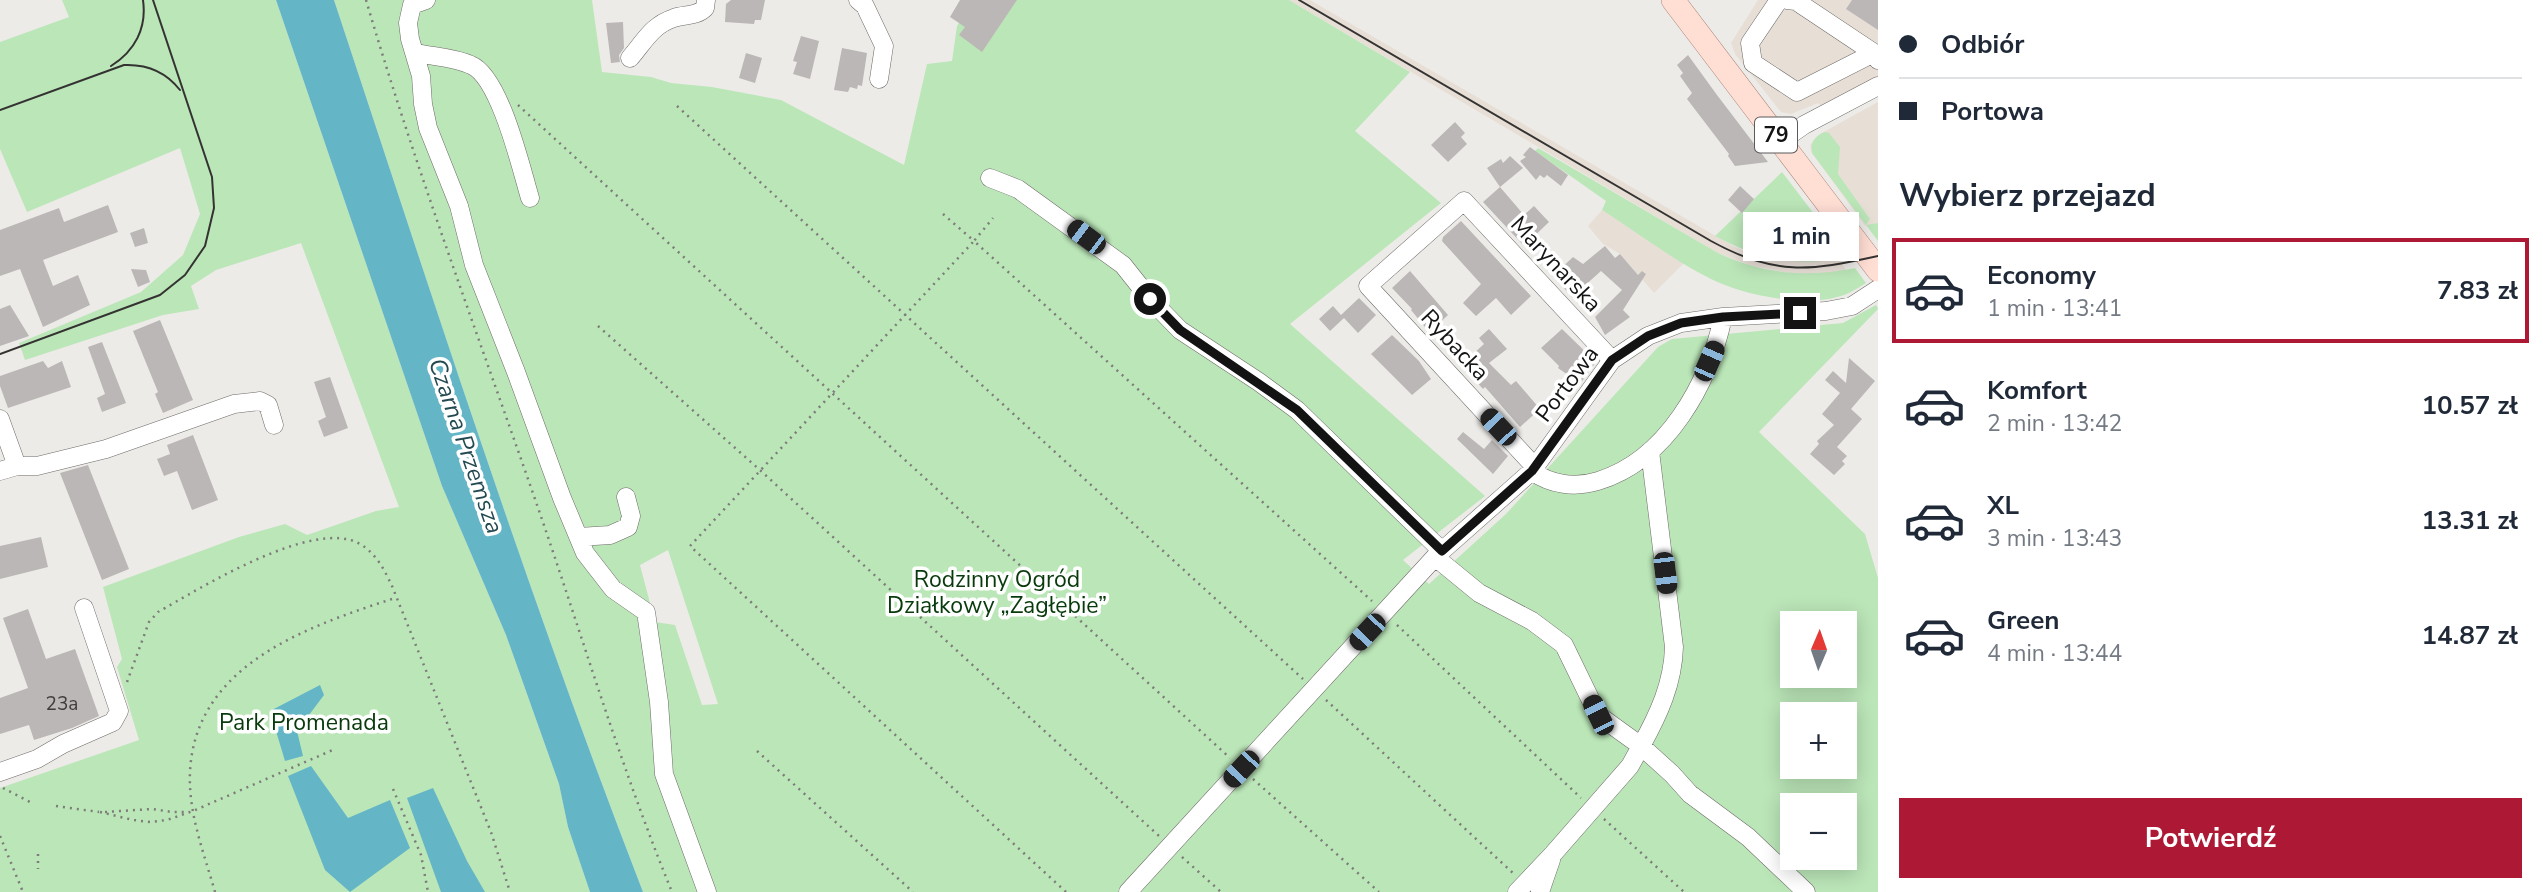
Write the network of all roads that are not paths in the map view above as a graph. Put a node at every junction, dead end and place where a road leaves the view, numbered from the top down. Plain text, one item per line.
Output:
1 (426, 0) edge
2 (706, 0) edge
3 (858, 0) edge
4 (1673, 0) edge
5 (1779, 0) edge
6 (1787, 0) edge
7 (416, 56) junction
8 (1876, 56) edge
9 (630, 58) dead end
10 (879, 79) dead end
11 (1878, 86) edge
12 (1781, 141) junction
13 (990, 178) dead end
14 (530, 198) dead end
15 (1464, 201) joint
16 (1878, 270) edge
17 (1878, 289) edge
18 (1723, 317) junction
19 (1612, 360) junction
20 (0, 419) edge
21 (274, 425) dead end
22 (1650, 450) junction
23 (8, 469) edge
24 (1533, 469) junction
25 (626, 497) dead end
26 (579, 537) junction
27 (1439, 554) junction
28 (84, 608) dead end
29 (1641, 746) junction
30 (1, 780) edge
31 (1527, 889) edge
32 (706, 892) edge
33 (1128, 892) edge
34 (1805, 892) edge

1 - 7 street
2 - 9 street
3 - 10 street
4 - 12 main road, 79
5 - 8 street
6 - 8 street
7 - 14 street
7 - 26 street
11 - 12 street
12 - 16 main road, 79
13 - 27 street
15 - 19 street, Marynarska
15 - 24 street, Rybacka
17 - 18 street, Portowa
18 - 19 street, Portowa
18 - 22 street
19 - 24 street, Portowa
20 - 23 street
21 - 23 street
22 - 24 street
22 - 29 street
24 - 27 street, Portowa
25 - 26 street
26 - 32 street
27 - 29 street
27 - 33 street, Portowa
28 - 30 street
29 - 31 street
29 - 34 street

